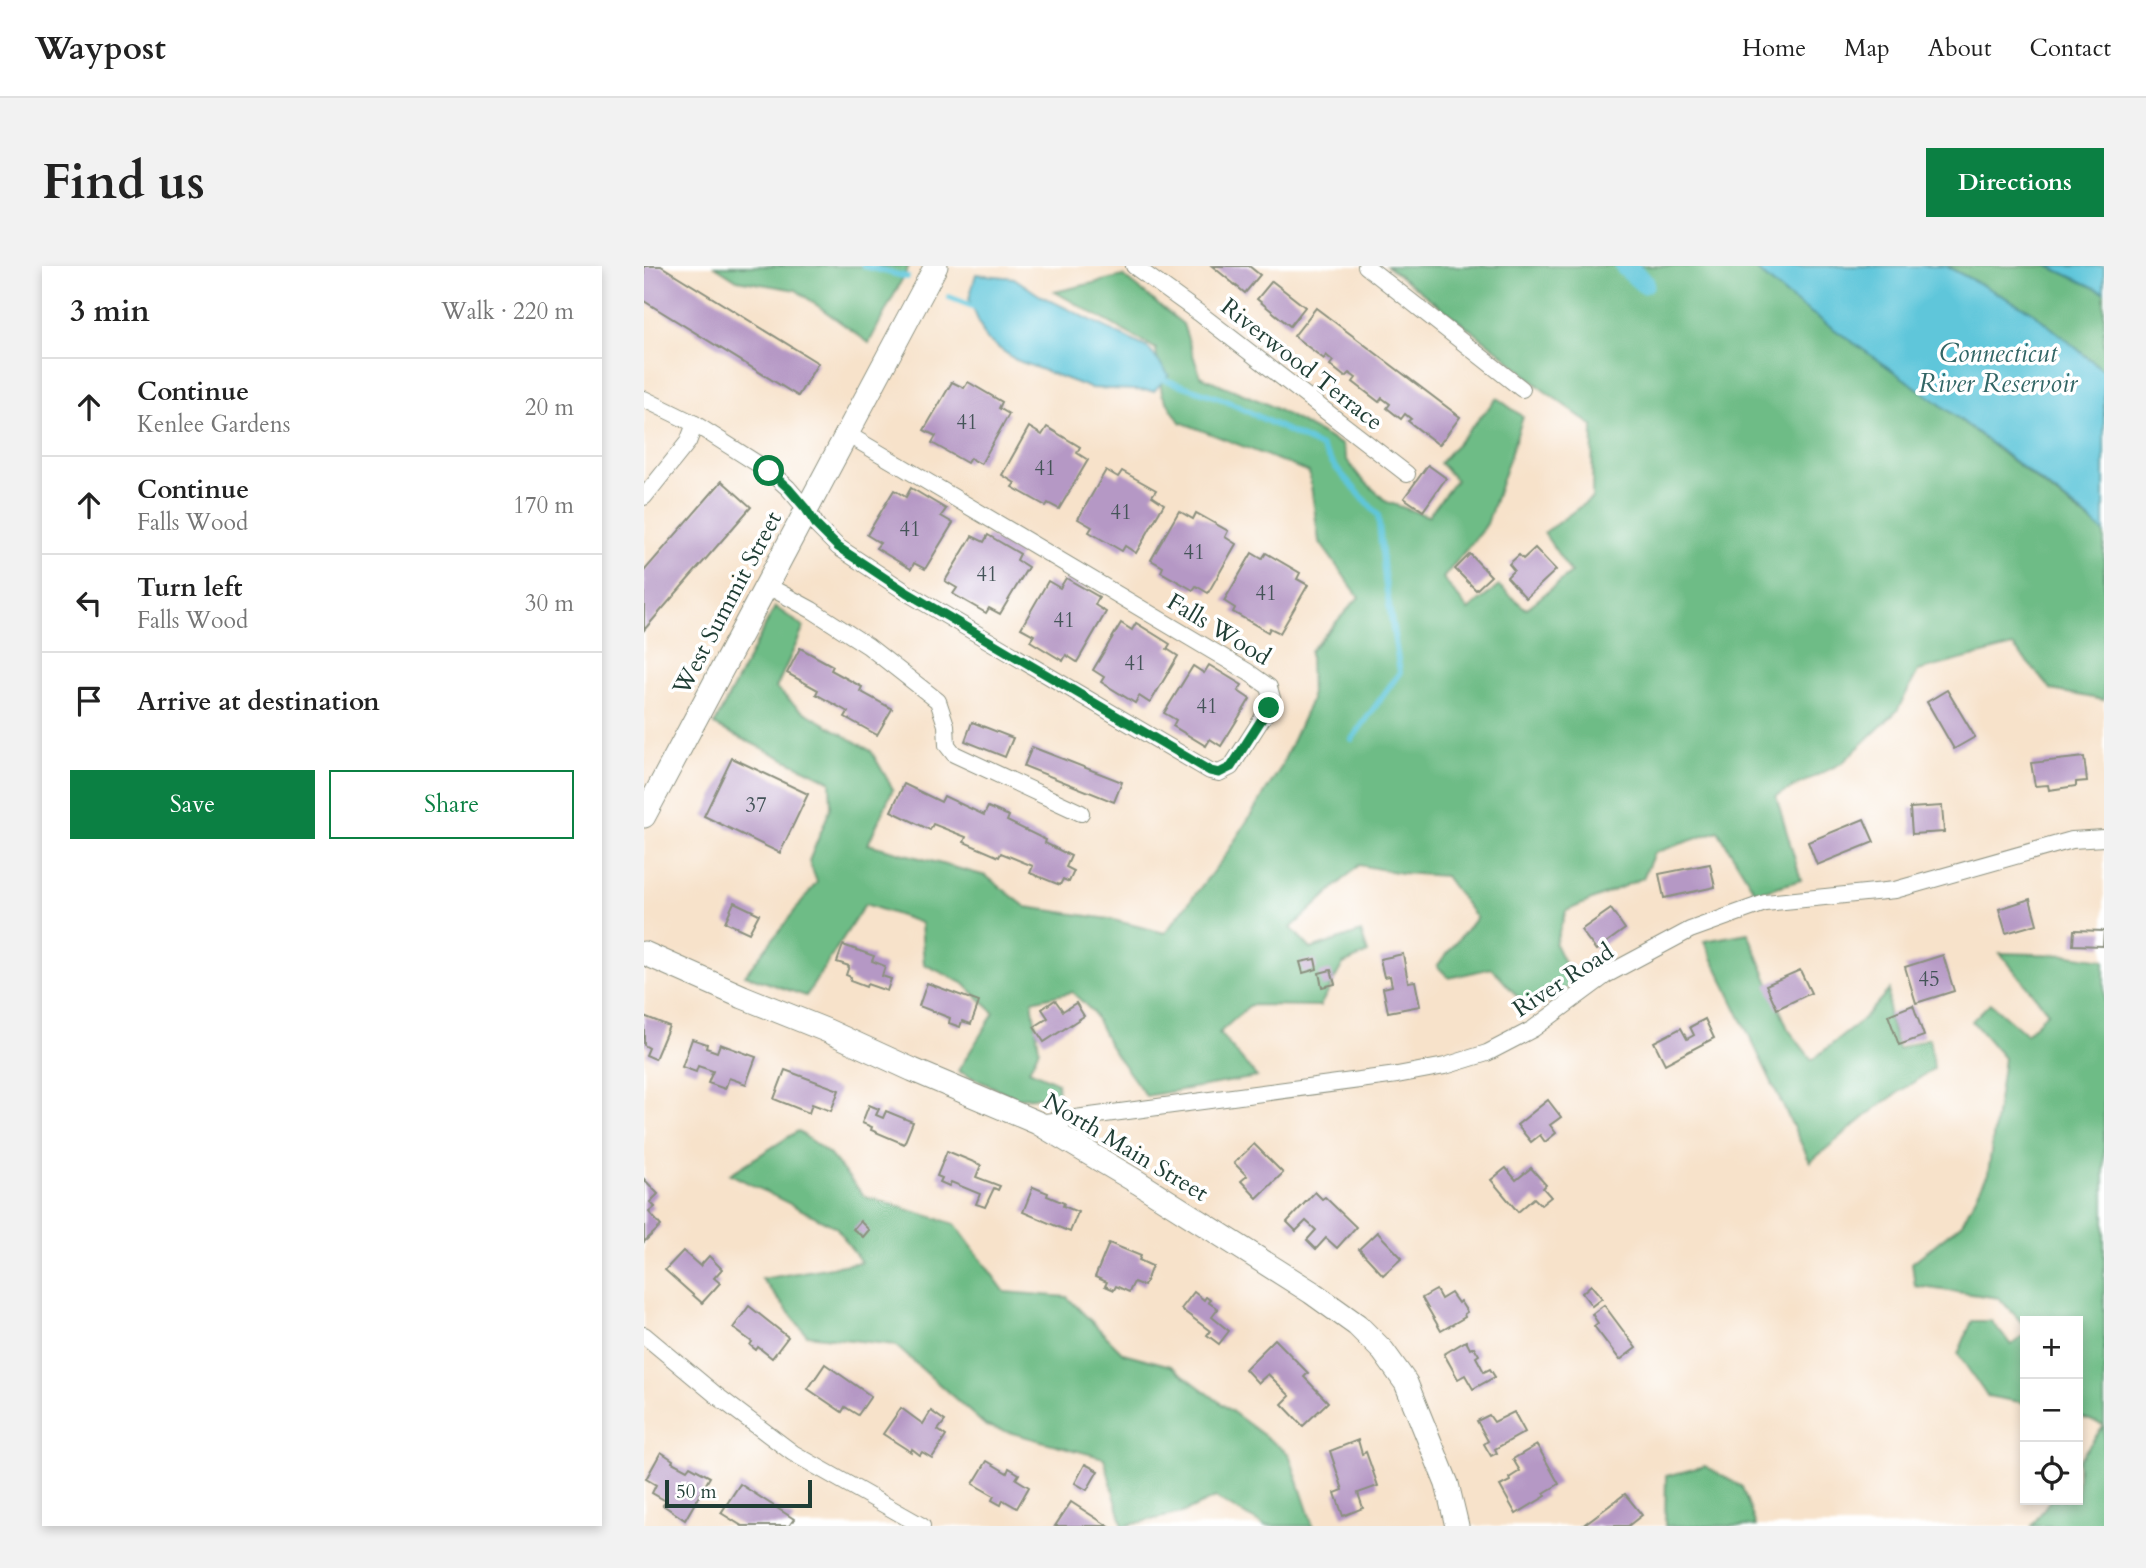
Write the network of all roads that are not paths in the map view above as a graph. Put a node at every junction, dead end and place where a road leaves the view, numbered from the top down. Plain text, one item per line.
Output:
1 (936, 266) edge
2 (1134, 266) edge
3 (1366, 266) edge
4 (1522, 389) dead end
5 (644, 399) edge
6 (695, 424) junction
7 (847, 434) junction
8 (1407, 474) dead end
9 (644, 497) edge
10 (806, 509) junction
11 (765, 585) junction
12 (1081, 813) dead end
13 (644, 816) edge
14 (2104, 838) edge
15 (644, 953) edge
16 (1038, 1123) junction
17 (644, 1335) edge
18 (922, 1526) edge
19 (1457, 1526) edge

1 - 7 street, West Summit Street
2 - 8 street, Riverwood Terrace
3 - 4 street
5 - 6 street
6 - 9 street
6 - 10 street
7 - 10 street, West Summit Street
7 - 10 street, Falls Wood
10 - 11 street, West Summit Street
11 - 12 street
11 - 13 street, West Summit Street
14 - 16 street, River Road
15 - 16 street, North Main Street
16 - 19 street, North Main Street
17 - 18 street

